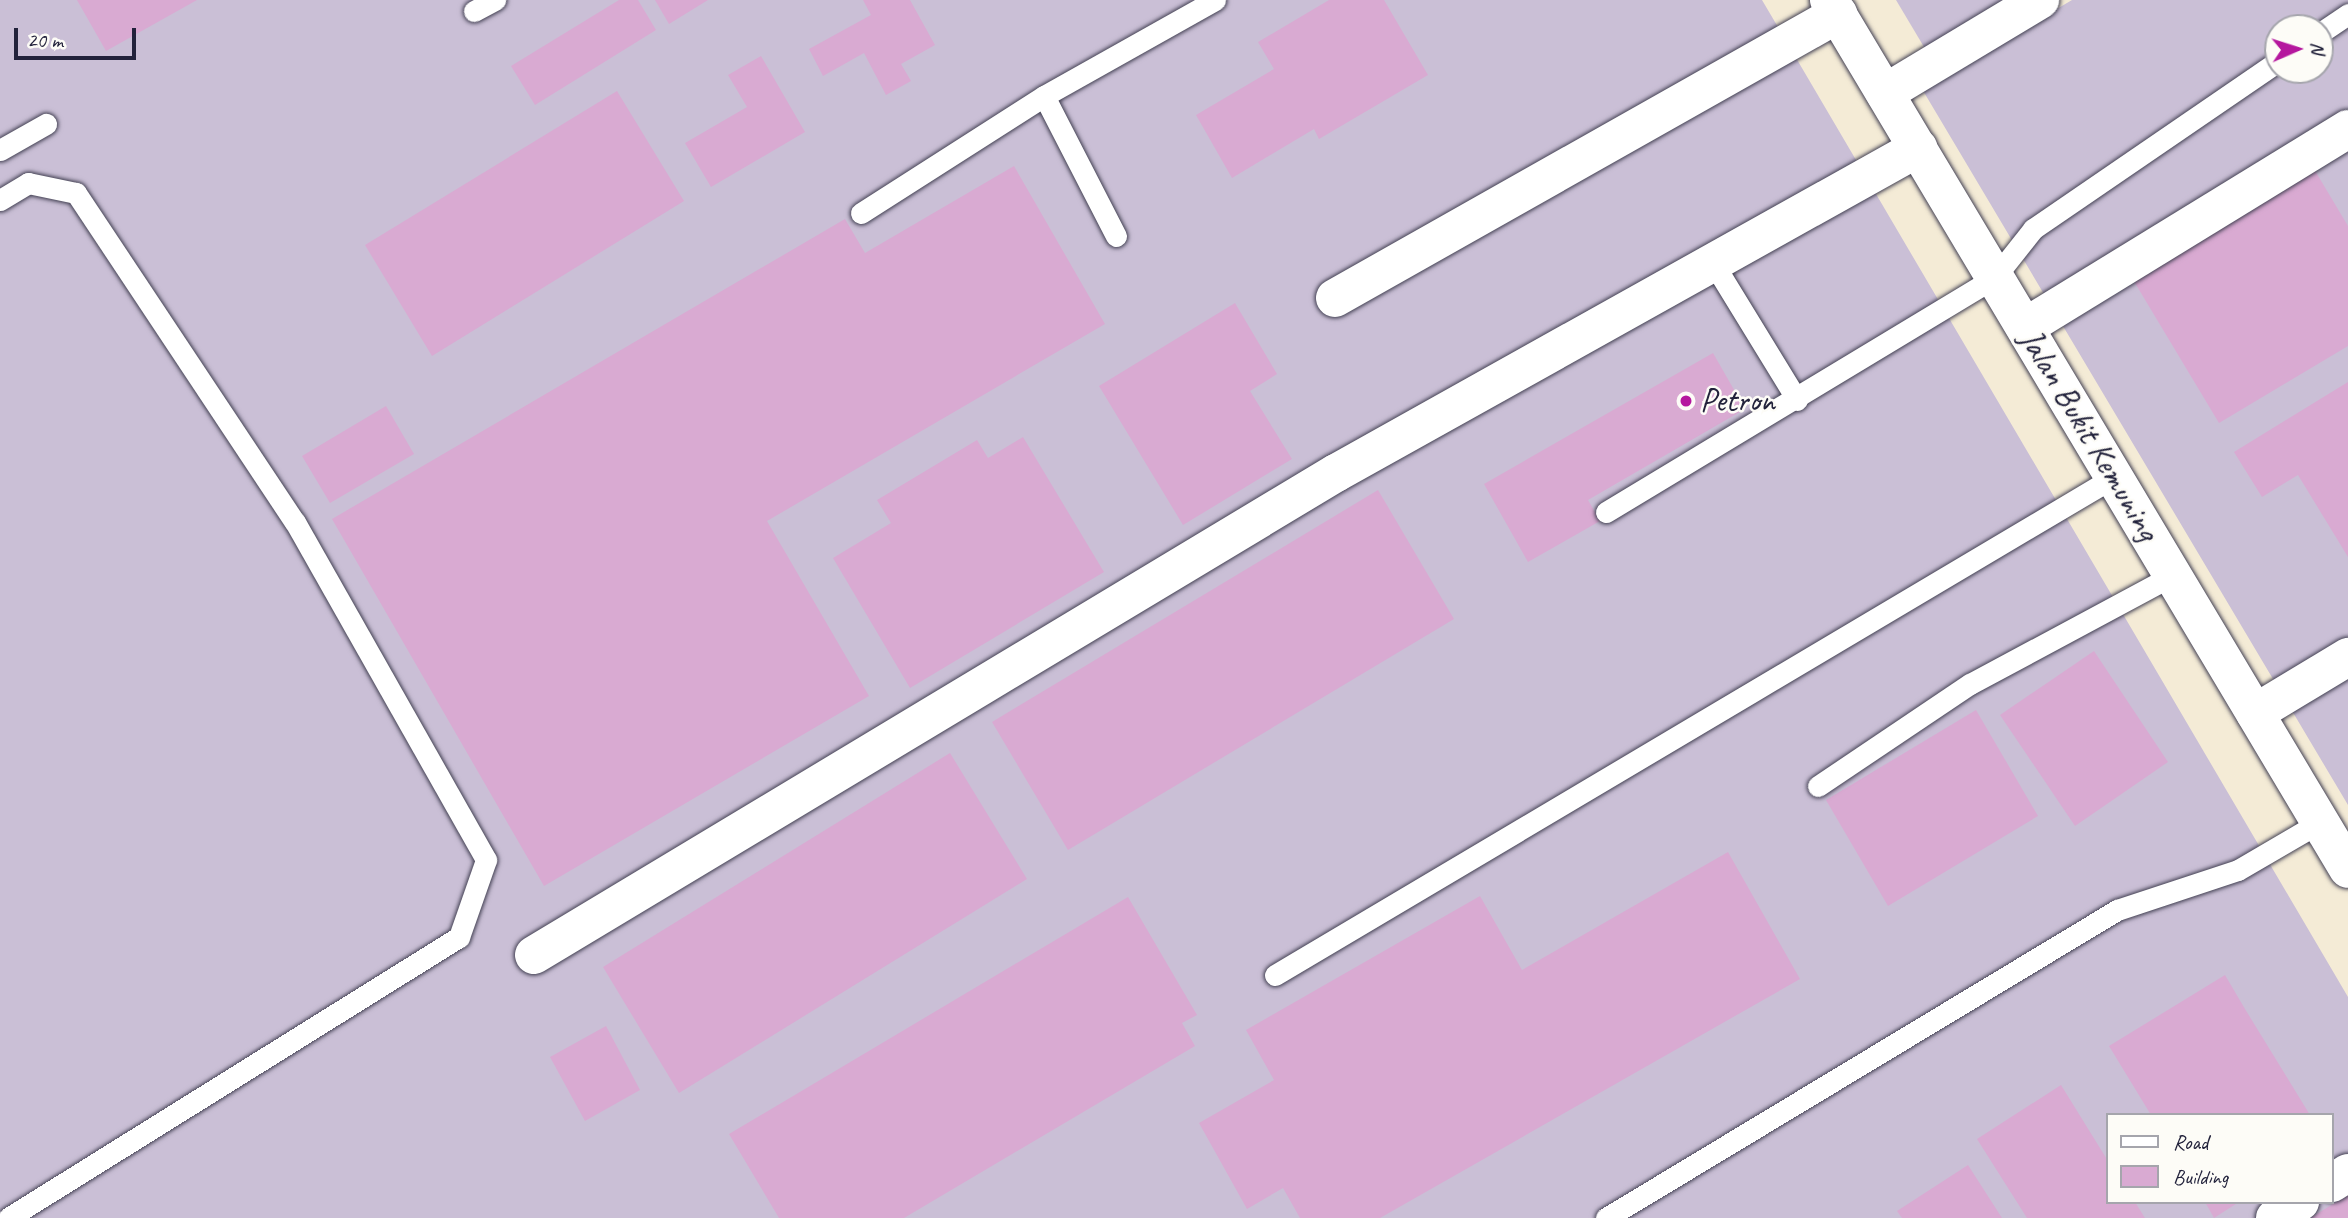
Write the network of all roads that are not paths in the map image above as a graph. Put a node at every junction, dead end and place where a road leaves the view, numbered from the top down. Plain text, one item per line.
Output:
1 (495, 0) edge
2 (1215, 0) edge
3 (2040, 0) edge
4 (1834, 7) edge
5 (474, 11) dead end
6 (2264, 71) edge
7 (1885, 93) junction
8 (1044, 96) junction
9 (46, 124) dead end
10 (2348, 129) edge
11 (1918, 148) junction
12 (0, 150) edge
13 (0, 200) edge
14 (861, 213) dead end
15 (1116, 236) dead end
16 (1715, 266) junction
17 (1995, 277) junction
18 (1335, 298) dead end
19 (2025, 327) junction
20 (1797, 400) junction
21 (2114, 477) junction
22 (1606, 512) dead end
23 (2173, 575) junction
24 (2348, 657) edge
25 (2255, 713) junction
26 (1818, 786) dead end
27 (2320, 822) junction
28 (2348, 869) edge
29 (534, 955) dead end
30 (1275, 975) dead end
31 (2298, 1204) edge
32 (8, 1218) edge
33 (1606, 1218) edge
34 (2275, 1218) edge

1 - 5 lane
2 - 8 lane
3 - 7 street
4 - 7 street, Jalan Bukit Kemuning
4 - 18 street
6 - 17 lane
7 - 11 street, Jalan Bukit Kemuning
8 - 14 lane
8 - 15 lane
9 - 12 lane
10 - 19 street
11 - 16 street
11 - 17 street, Jalan Bukit Kemuning
13 - 32 lane
16 - 20 lane
16 - 29 street
17 - 19 street, Jalan Bukit Kemuning
17 - 20 lane
19 - 21 street, Jalan Bukit Kemuning
20 - 22 lane
21 - 23 street, Jalan Bukit Kemuning
21 - 30 lane
23 - 25 street, Jalan Bukit Kemuning
23 - 26 lane
24 - 25 street
25 - 27 street, Jalan Bukit Kemuning
27 - 28 street, Jalan Bukit Kemuning
27 - 33 lane
31 - 34 street

